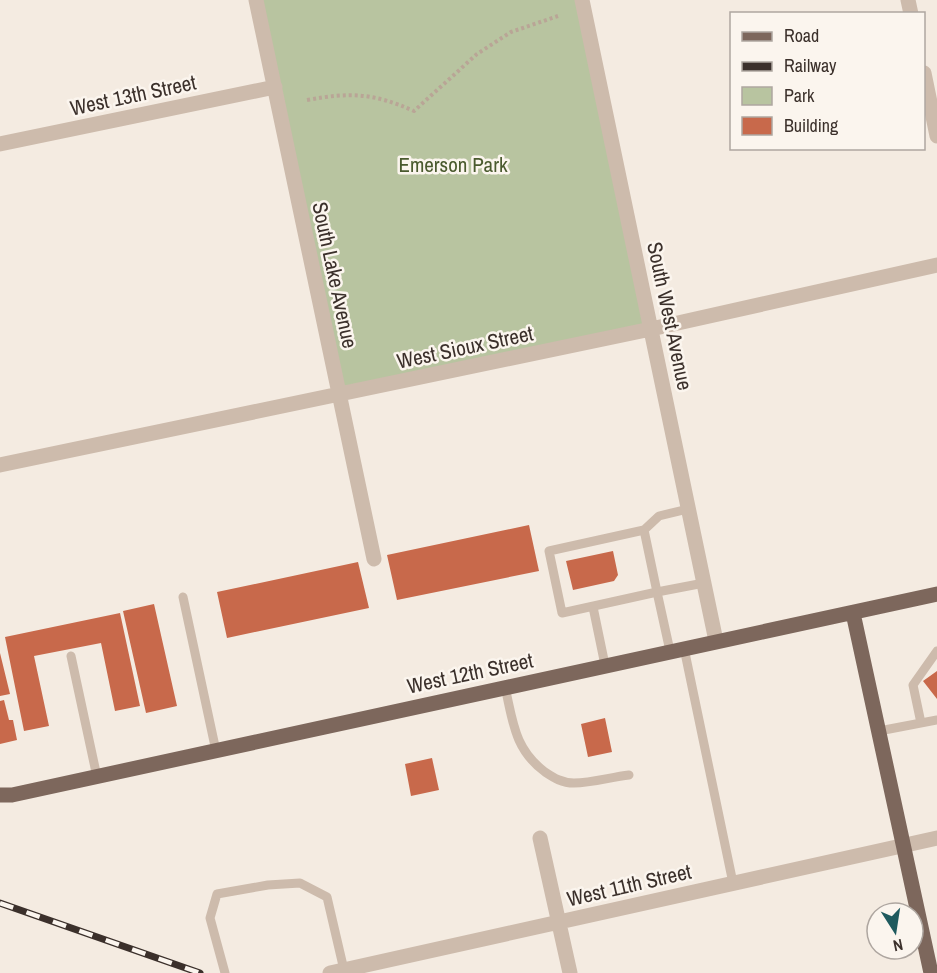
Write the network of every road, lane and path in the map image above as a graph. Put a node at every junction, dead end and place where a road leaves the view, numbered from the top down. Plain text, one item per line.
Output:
1 (256, 0) edge
2 (582, 0) edge
3 (558, 16) dead end
4 (925, 78) edge
5 (274, 87) junction
6 (307, 100) dead end
7 (937, 136) edge
8 (0, 144) edge
9 (937, 265) edge
10 (651, 329) junction
11 (339, 395) junction
12 (0, 465) edge
13 (688, 509) junction
14 (644, 530) junction
15 (374, 559) dead end
16 (704, 583) junction
17 (657, 592) junction
18 (937, 594) edge
19 (183, 597) dead end
20 (593, 607) junction
21 (853, 612) junction
22 (716, 641) junction
23 (677, 649) junction
24 (71, 656) dead end
25 (936, 657) edge
26 (605, 665) junction
27 (505, 687) junction
28 (937, 720) edge
29 (921, 723) junction
30 (879, 731) junction
31 (216, 750) junction
32 (629, 774) dead end
33 (97, 777) junction
34 (4, 797) edge
35 (540, 838) dead end
36 (937, 838) edge
37 (903, 846) junction
38 (733, 883) junction
39 (559, 922) junction
40 (337, 971) edge
41 (225, 973) edge
42 (570, 973) edge
43 (931, 973) edge

1 - 5 street, South Lake Avenue
2 - 10 street, South West Avenue
3 - 6 path
4 - 7 street
5 - 8 street, West 13th Street
5 - 11 street, South Lake Avenue
9 - 10 street, West Sioux Street
10 - 11 street, West Sioux Street
10 - 13 street, South West Avenue
11 - 12 street, West Sioux Street
11 - 15 street, South Lake Avenue
13 - 14 lane
13 - 16 street, South West Avenue
14 - 17 lane
14 - 20 lane
16 - 17 lane
16 - 22 street, South West Avenue
17 - 20 lane
17 - 23 lane
18 - 21 main road, West 12th Street
19 - 31 lane
20 - 26 lane
21 - 22 main road, West 12th Street
21 - 30 main road
22 - 23 main road, West 12th Street
23 - 26 main road, West 12th Street
23 - 38 lane
24 - 33 lane
25 - 29 lane
26 - 27 main road, West 12th Street
27 - 31 main road, West 12th Street
27 - 32 lane
28 - 29 lane
29 - 30 lane
30 - 37 main road
31 - 33 main road, West 12th Street
33 - 34 main road, West 12th Street
35 - 39 street
36 - 37 street, West 11th Street
37 - 38 street, West 11th Street
37 - 43 main road
38 - 39 street, West 11th Street
39 - 40 street, West 11th Street
39 - 42 street
40 - 41 lane

